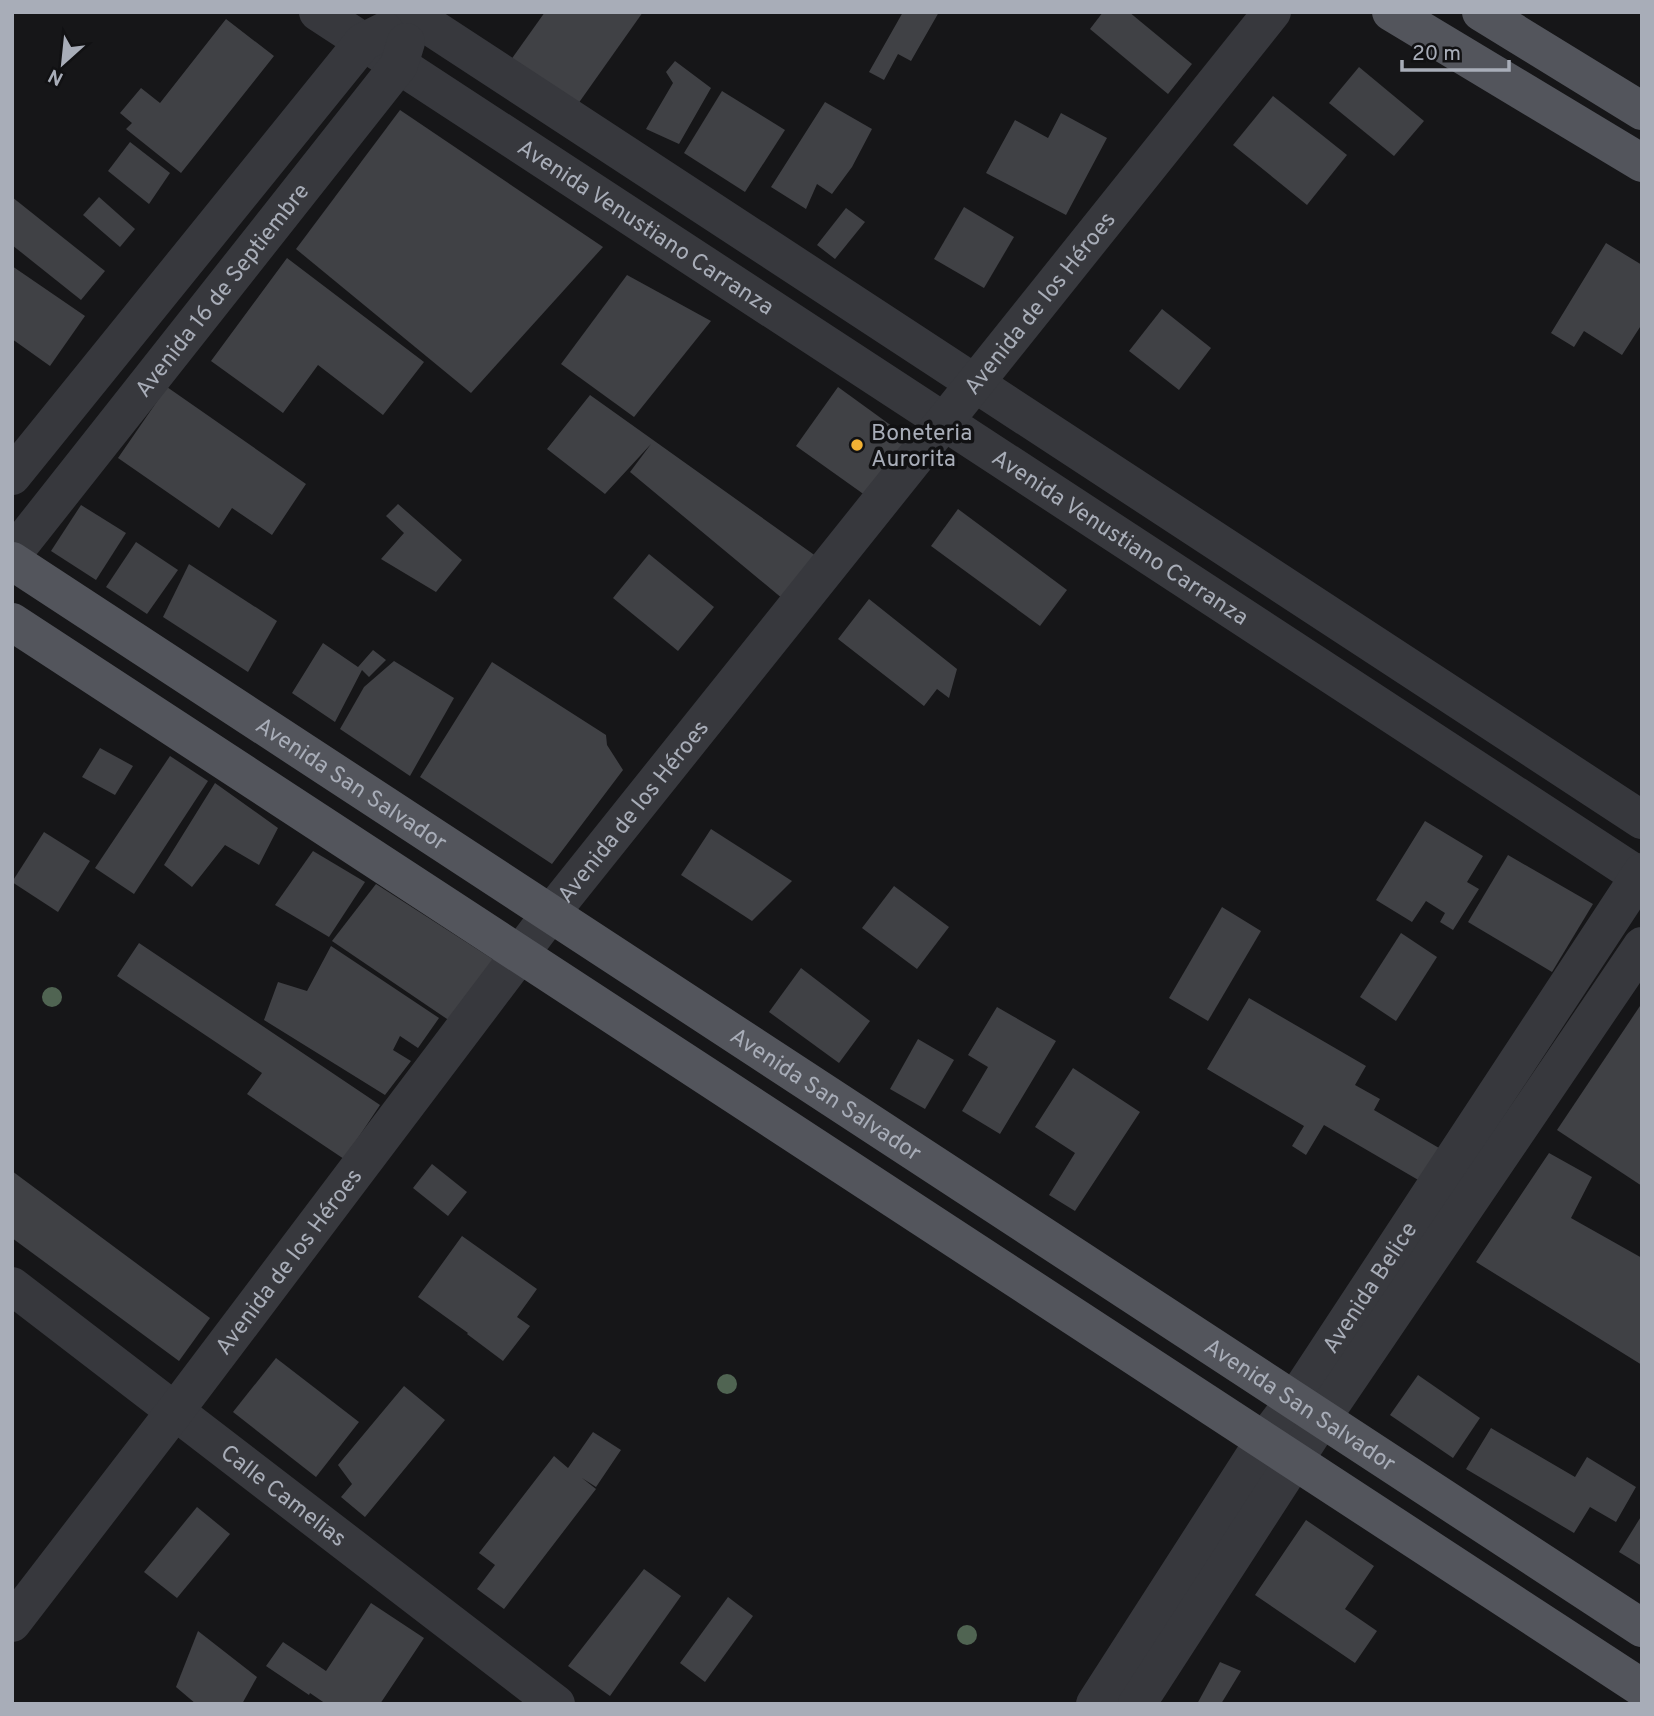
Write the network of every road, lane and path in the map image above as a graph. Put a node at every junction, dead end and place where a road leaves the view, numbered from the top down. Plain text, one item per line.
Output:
1 (318, 12) edge
2 (1272, 12) edge
3 (1391, 12) edge
4 (1481, 12) edge
5 (413, 13) edge
6 (363, 42) junction
7 (399, 65) junction
8 (1642, 111) edge
9 (1642, 163) edge
10 (975, 384) junction
11 (944, 422) junction
12 (12, 476) edge
13 (12, 558) edge
14 (12, 622) edge
15 (1642, 820) edge
16 (1641, 875) edge
17 (551, 913) junction
18 (1642, 946) edge
19 (520, 954) junction
20 (12, 1286) edge
21 (1308, 1409) junction
22 (175, 1411) junction
23 (1264, 1441) junction
24 (1296, 1461) junction
25 (12, 1623) edge
26 (1642, 1628) edge
27 (1642, 1688) edge
28 (556, 1704) edge
29 (1095, 1704) edge
30 (1138, 1704) edge

1 - 6 street, Avenida Venustiano Carranza
2 - 10 street, Avenida de los Héroes
3 - 9 main road
4 - 8 main road
5 - 6 street, Avenida 16 de Septiembre
5 - 7 street, Avenida 16 de Septiembre
5 - 10 street
6 - 7 street, Avenida Venustiano Carranza
6 - 12 street, Avenida 16 de Septiembre
7 - 11 street, Avenida Venustiano Carranza
7 - 13 street, Avenida 16 de Septiembre
10 - 11 street, Avenida de los Héroes
10 - 15 street
11 - 16 street, Avenida Venustiano Carranza
11 - 17 street, Avenida de los Héroes
13 - 17 main road, Avenida San Salvador
14 - 19 main road
16 - 21 street, Avenida Belice
17 - 19 street, Avenida de los Héroes
17 - 21 main road, Avenida San Salvador
18 - 21 street, Avenida Belice
19 - 22 street, Avenida de los Héroes
19 - 23 main road
20 - 22 street, Calle Camelias
21 - 23 street, Avenida Belice
21 - 24 street, Avenida Belice
21 - 26 main road, Avenida San Salvador
22 - 25 street, Avenida de los Héroes
22 - 28 street, Calle Camelias
23 - 24 main road
23 - 29 street, Avenida Belice
24 - 27 main road
24 - 30 street, Avenida Belice

